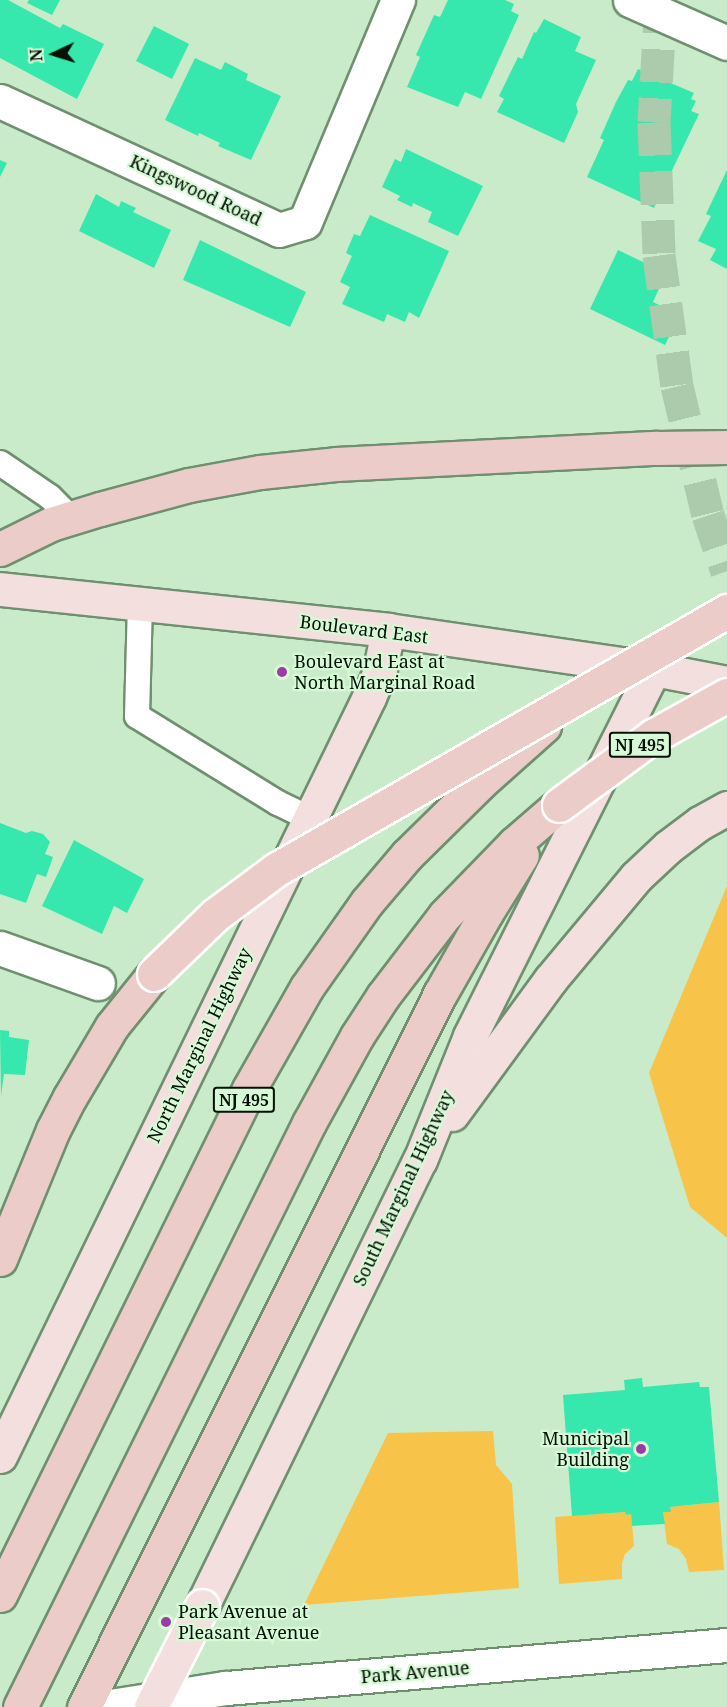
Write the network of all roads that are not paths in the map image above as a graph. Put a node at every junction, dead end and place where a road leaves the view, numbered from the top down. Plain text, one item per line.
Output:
1 (398, 0) edge
2 (630, 0) edge
3 (727, 43) edge
4 (0, 101) edge
5 (727, 447) edge
6 (0, 464) edge
7 (71, 518) junction
8 (0, 549) edge
9 (0, 589) edge
10 (140, 602) junction
11 (727, 611) edge
12 (388, 630) junction
13 (654, 669) junction
14 (596, 683) junction
15 (727, 683) edge
16 (727, 695) edge
17 (559, 805) junction
18 (727, 808) edge
19 (309, 818) junction
20 (0, 948) edge
21 (98, 983) dead end
22 (420, 1160) junction
23 (0, 1259) edge
24 (0, 1456) edge
25 (0, 1595) edge
26 (727, 1645) edge
27 (20, 1707) edge
28 (84, 1707) edge
29 (104, 1707) edge
30 (151, 1707) edge

1 - 4 street, Kingswood Road
2 - 3 street
5 - 7 highway
6 - 7 lane
7 - 8 highway
9 - 10 main road, Boulevard East
10 - 12 main road, Boulevard East
10 - 19 lane
11 - 14 highway, NJ 495, bridge
12 - 13 main road, Boulevard East
12 - 19 main road, North Marginal Highway
13 - 15 main road, Boulevard East
13 - 22 main road, South Marginal Highway
14 - 23 highway, bridge
14 - 25 highway, NJ 495, bridge
16 - 17 highway, NJ 495, bridge
17 - 27 highway, NJ 495
17 - 28 highway
18 - 22 main road
19 - 24 main road, North Marginal Highway
20 - 21 street
22 - 30 main road, South Marginal Highway, bridge
26 - 29 street, Park Avenue

